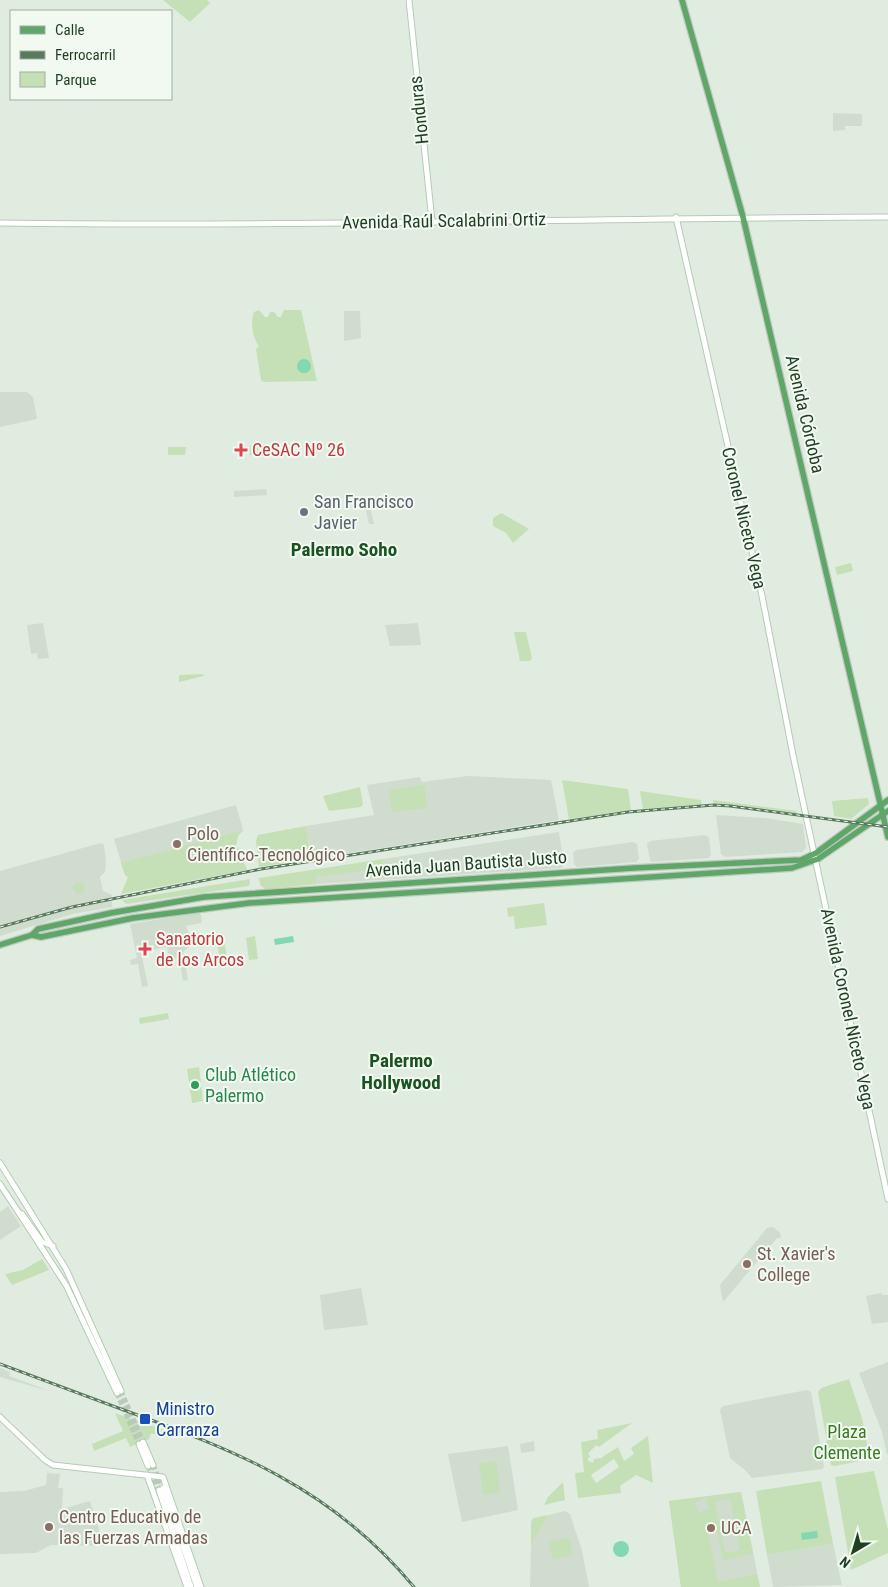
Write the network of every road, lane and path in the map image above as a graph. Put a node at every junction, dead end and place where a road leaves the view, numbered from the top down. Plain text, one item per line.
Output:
1 (409, 0) edge
2 (682, 0) edge
3 (676, 217) junction
4 (743, 217) junction
5 (888, 217) edge
6 (432, 221) junction
7 (0, 223) edge
8 (888, 800) edge
9 (881, 806) junction
10 (885, 813) edge
11 (806, 820) joint
12 (888, 837) edge
13 (815, 858) junction
14 (32, 935) junction
15 (0, 945) edge
16 (0, 1163) edge
17 (0, 1184) edge
18 (888, 1199) edge
19 (18, 1211) junction
20 (53, 1246) junction
21 (0, 1417) edge
22 (141, 1443) tunnel mouth
23 (151, 1466) tunnel mouth
24 (147, 1476) junction
25 (187, 1587) edge
26 (191, 1587) edge
27 (197, 1587) edge
28 (201, 1587) edge

1 - 6 main road, Honduras
2 - 4 main road, Avenida Córdoba
3 - 4 main road, Avenida Raúl Scalabrini Ortiz
3 - 6 main road, Avenida Raúl Scalabrini Ortiz
3 - 11 main road, Coronel Niceto Vega
4 - 5 main road, Avenida Raúl Scalabrini Ortiz
4 - 9 main road, Avenida Córdoba
6 - 7 main road, Avenida Raúl Scalabrini Ortiz
8 - 9 main road, Avenida Juan Bautista Justo
9 - 10 main road, Avenida Córdoba
9 - 13 main road, Avenida Juan Bautista Justo
10 - 12 main road, Avenida Córdoba
10 - 13 main road, Avenida Juan Bautista Justo
11 - 13 main road, Avenida Coronel Niceto Vega
13 - 14 main road, Avenida Juan Bautista Justo
13 - 14 main road, Avenida Juan Bautista Justo
13 - 18 main road, Avenida Coronel Niceto Vega
14 - 15 main road, Avenida Juan Bautista Justo
16 - 20 main road
17 - 19 main road
19 - 20 main road
19 - 20 main road
21 - 24 main road
22 - 23 main road
24 - 25 main road
24 - 28 main road
26 - 27 main road

